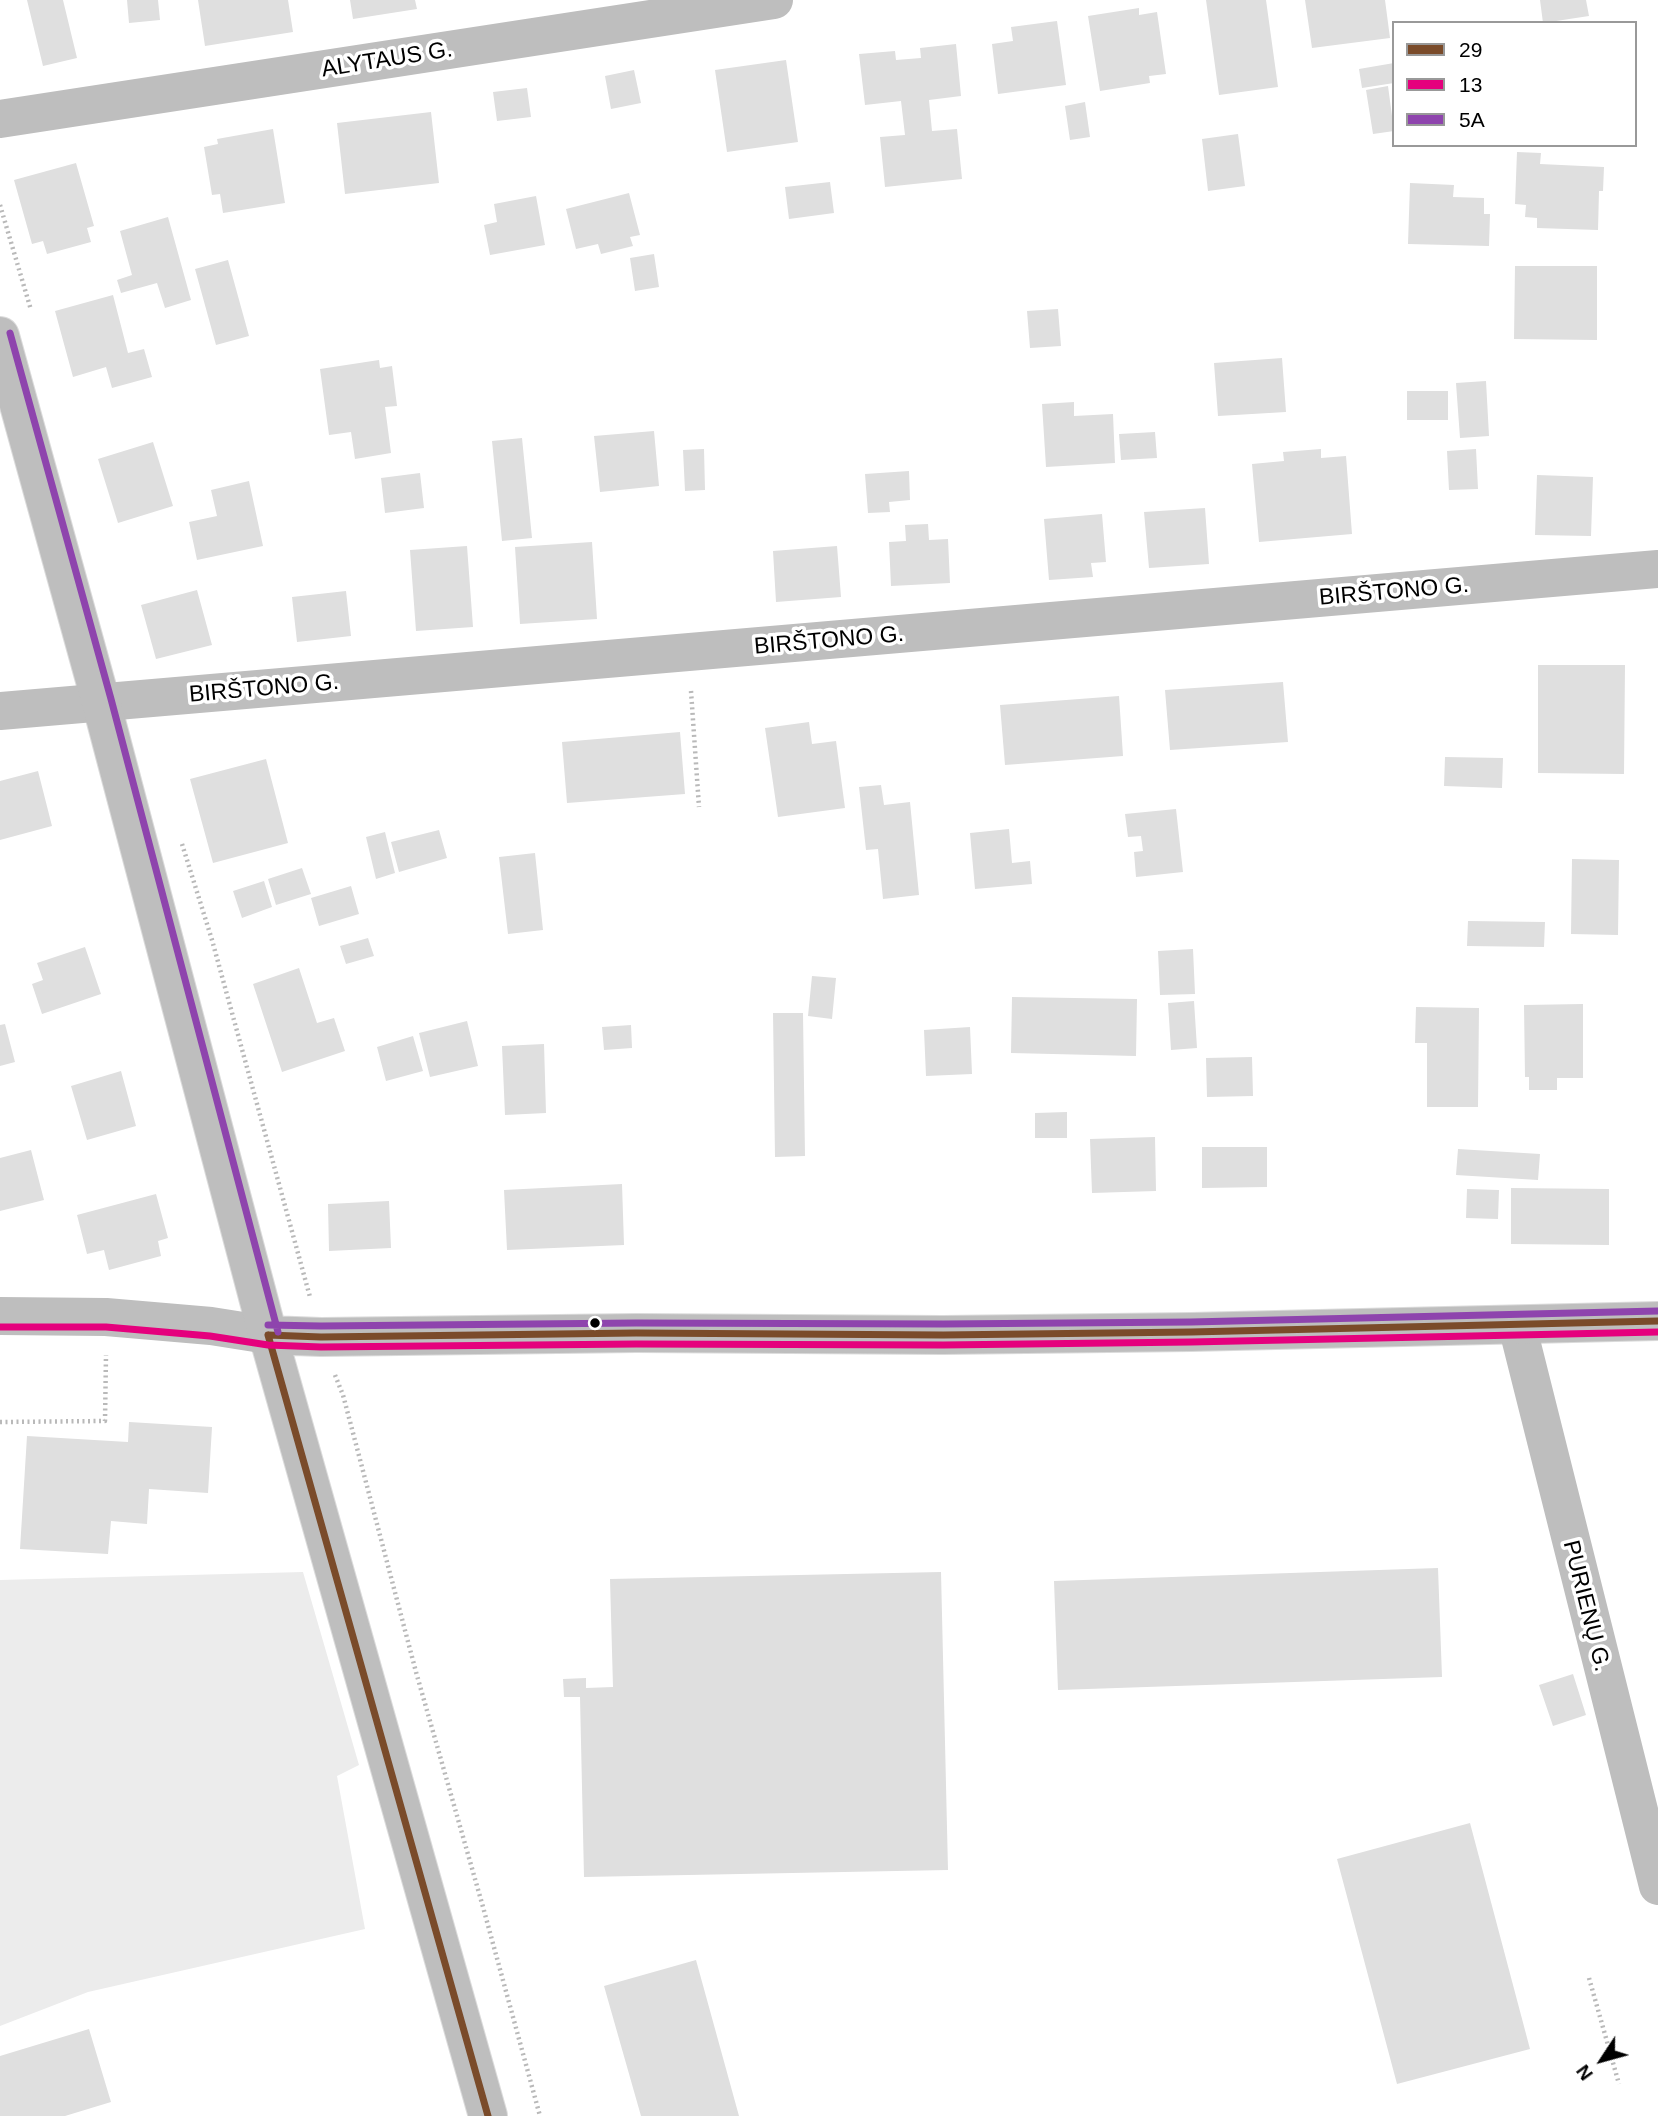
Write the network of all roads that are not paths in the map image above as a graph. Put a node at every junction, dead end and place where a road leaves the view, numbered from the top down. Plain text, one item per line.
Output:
1 (774, 0) edge
2 (0, 119) edge
3 (17, 330) edge
4 (1658, 569) edge
5 (101, 702) junction
6 (0, 711) edge
7 (0, 1316) edge
8 (1658, 1321) edge
9 (1517, 1325) junction
10 (268, 1335) junction
11 (1658, 1886) edge
12 (488, 2116) edge

1 - 2 street, ALYTAUS G.
3 - 5 street
4 - 5 street, BIRŠTONO G.
5 - 6 street, BIRŠTONO G.
5 - 10 street
7 - 10 street
8 - 9 street
9 - 10 street
9 - 11 street, PURIENŲ G.
10 - 12 street

